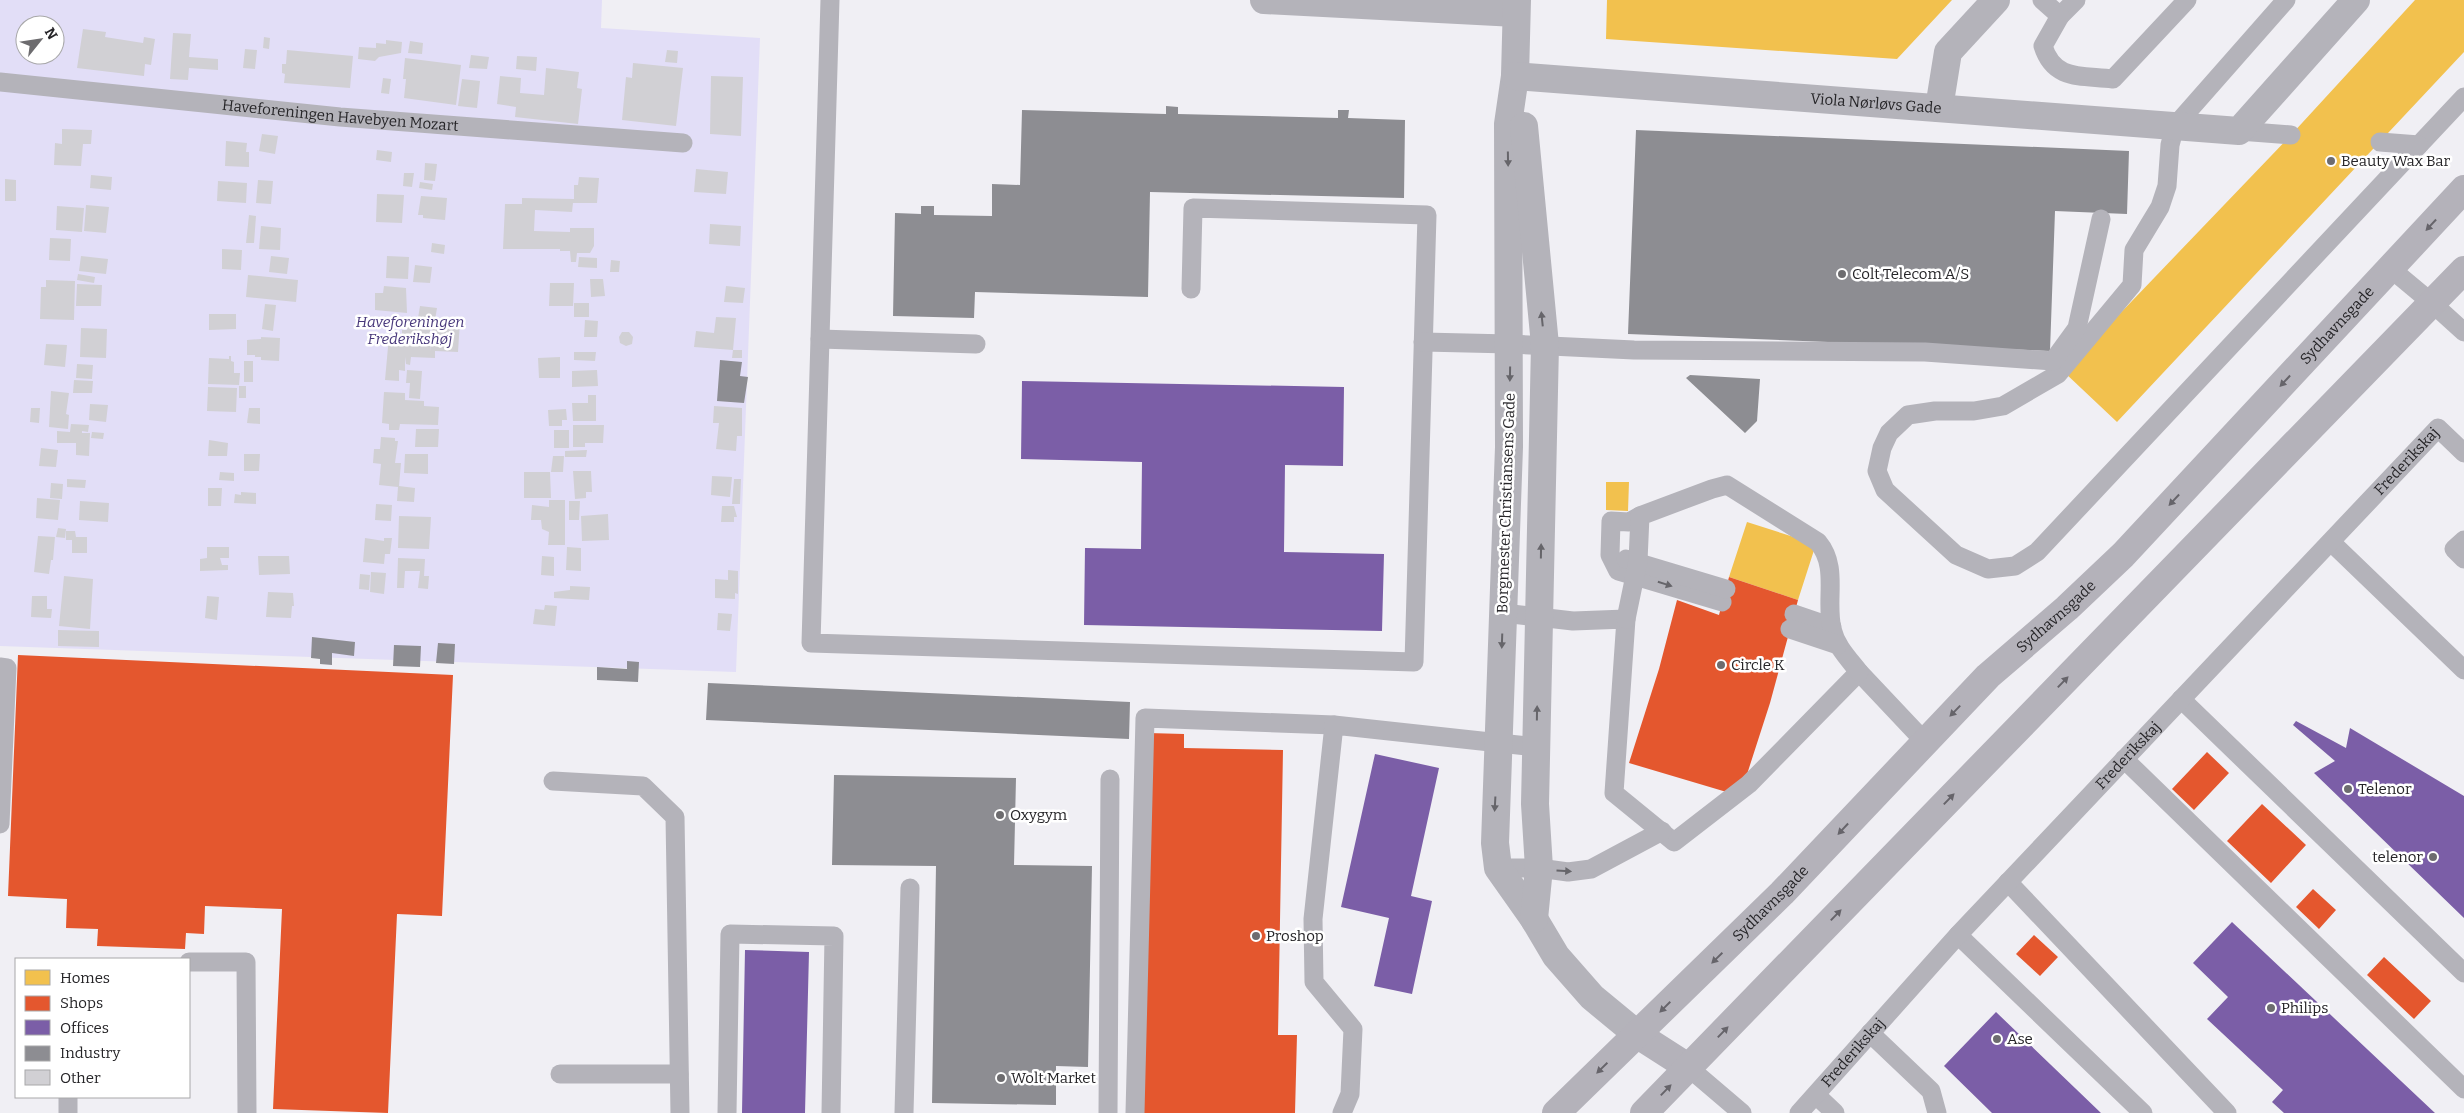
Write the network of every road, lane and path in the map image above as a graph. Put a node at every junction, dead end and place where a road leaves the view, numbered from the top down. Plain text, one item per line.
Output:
1 (830, 0) edge
2 (1264, 0) edge
3 (1996, 0) edge
4 (2042, 0) edge
5 (2076, 0) edge
6 (2186, 0) edge
7 (2286, 0) edge
8 (2356, 0) edge
9 (1516, 6) edge
10 (2060, 16) junction
11 (1515, 76) junction
12 (0, 82) edge
13 (2464, 97) edge
14 (1939, 108) junction
15 (2175, 126) junction
16 (2239, 131) junction
17 (2291, 135) dead end
18 (2380, 142) dead end
19 (683, 143) dead end
20 (2419, 145) junction
21 (2464, 190) edge
22 (2101, 219) dead end
23 (2390, 268) junction
24 (2464, 270) edge
25 (1191, 290) dead end
26 (2432, 302) junction
27 (2464, 332) edge
28 (820, 339) junction
29 (1423, 342) junction
30 (976, 344) dead end
31 (1510, 344) junction
32 (1545, 345) junction
33 (2464, 453) edge
34 (1640, 516) junction
35 (2464, 540) edge
36 (2331, 542) junction
37 (2464, 559) edge
38 (1637, 568) junction
39 (1724, 596) dead end
40 (1503, 612) junction
41 (1539, 617) junction
42 (1626, 619) junction
43 (1832, 626) junction
44 (1838, 646) junction
45 (0, 667) edge
46 (2464, 670) edge
47 (1859, 672) junction
48 (2181, 699) junction
49 (1334, 725) junction
50 (1926, 742) junction
51 (1498, 744) junction
52 (1536, 747) junction
53 (2124, 759) junction
54 (1110, 779) dead end
55 (553, 782) dead end
56 (0, 824) edge
57 (1662, 831) junction
58 (1498, 868) junction
59 (1539, 868) junction
60 (2008, 882) junction
61 (910, 888) dead end
62 (1534, 919) junction
63 (1958, 935) junction
64 (190, 962) edge
65 (2464, 973) edge
66 (1870, 1033) junction
67 (1638, 1035) junction
68 (1688, 1066) junction
69 (560, 1074) dead end
70 (679, 1074) junction
71 (2464, 1089) edge
72 (1816, 1095) junction
73 (68, 1098) edge
74 (68, 1113) edge
75 (247, 1113) edge
76 (680, 1113) edge
77 (728, 1113) edge
78 (831, 1113) edge
79 (904, 1113) edge
80 (1108, 1113) edge
81 (1135, 1113) edge
82 (1342, 1113) edge
83 (1556, 1113) edge
84 (1644, 1113) edge
85 (1742, 1113) edge
86 (1799, 1113) edge
87 (1835, 1113) edge
88 (1937, 1113) edge
89 (2143, 1113) edge
90 (2228, 1113) edge

1 - 28 lane
2 - 9 street
3 - 14 street
4 - 10 lane
5 - 10 lane
6 - 10 lane
7 - 15 lane
8 - 16 street
9 - 11 street, Borgmester Christiansens Gade
11 - 14 street, Viola Nørløvs Gade
11 -> 31 street, Borgmester Christiansens Gade
32 -> 11 street, Borgmester Christiansens Gade
12 - 19 lane, Haveforeningen Havebyen Mozart
13 - 20 lane
14 - 15 street, Viola Nørløvs Gade
15 - 16 street, Viola Nørløvs Gade
15 - 20 lane
16 - 17 lane
18 - 20 lane
21 -> 23 street, Sydhavnsgade
22 - 32 lane
23 - 26 lane
23 -> 50 street, Sydhavnsgade
24 - 26 street
25 - 29 lane
26 - 27 lane
68 -> 26 street
28 - 29 lane
28 - 30 lane
29 - 31 lane
31 - 32 lane
31 -> 40 street, Borgmester Christiansens Gade
41 -> 32 street, Borgmester Christiansens Gade
33 - 36 lane, Frederikskaj
34 - 38 lane
34 - 38 lane
34 - 43 lane
35 - 37 lane
36 - 46 lane
36 - 48 lane, Frederikskaj
38 -> 39 lane
38 - 42 lane
40 - 41 lane
40 -> 51 street, Borgmester Christiansens Gade
41 - 42 lane
52 -> 41 street, Borgmester Christiansens Gade
42 - 57 lane
43 - 44 lane
43 - 44 lane
44 - 47 lane
45 - 56 lane
47 - 50 lane
47 - 57 lane
48 - 53 lane, Frederikskaj
48 - 65 lane
49 - 51 lane
49 - 81 lane
49 - 82 lane
50 -> 67 street, Sydhavnsgade
51 - 52 lane
51 -> 58 street, Borgmester Christiansens Gade
52 - 59 street, Borgmester Christiansens Gade
53 - 60 lane, Frederikskaj
53 - 71 lane
54 - 80 lane
55 - 70 lane
59 -> 57 lane
58 - 59 lane
58 - 62 street
59 - 62 street, Borgmester Christiansens Gade
60 - 63 lane, Frederikskaj
60 - 90 lane
61 - 79 lane
62 - 67 street
63 - 66 lane, Frederikskaj
63 - 89 lane
64 - 75 lane
66 - 72 lane, Frederikskaj
66 - 88 lane
67 - 68 street
67 -> 83 street, Sydhavnsgade
84 -> 68 street
68 - 85 lane
69 - 70 lane
70 - 76 lane
72 - 86 lane, Frederikskaj
72 - 87 lane
73 - 74 lane
77 - 78 lane

